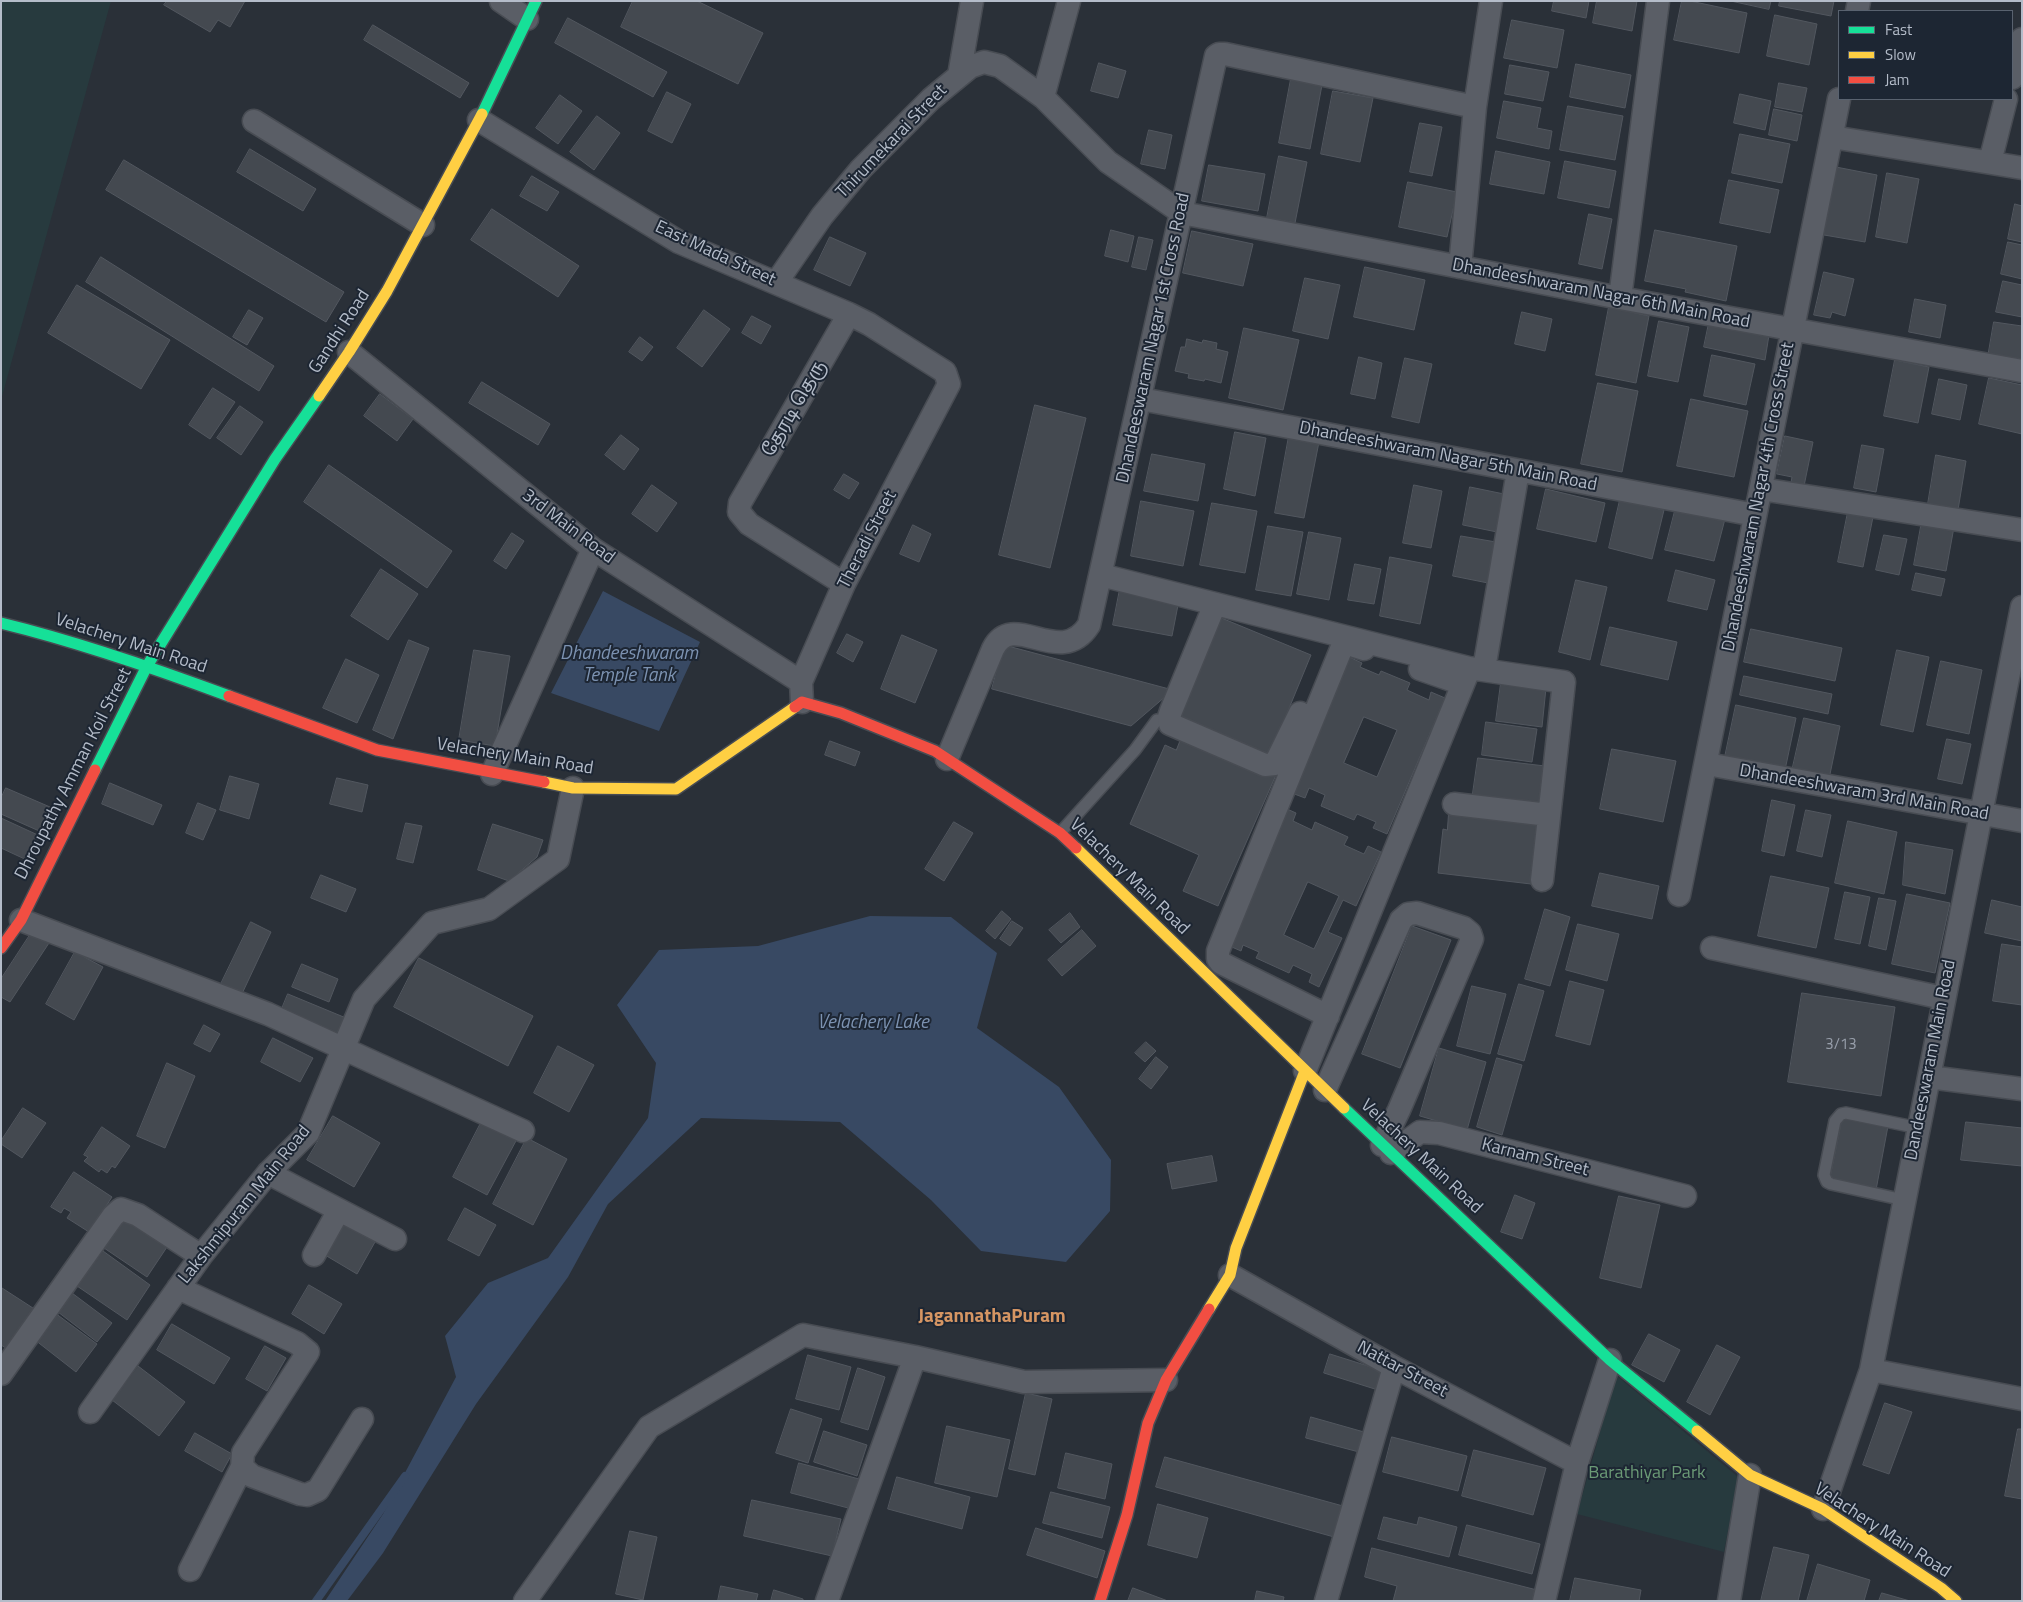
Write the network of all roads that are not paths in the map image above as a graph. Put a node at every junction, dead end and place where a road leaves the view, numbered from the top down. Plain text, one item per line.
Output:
1 (501, 1) edge
2 (972, 1) edge
3 (1069, 1) edge
4 (1491, 1) edge
5 (1658, 1) edge
6 (532, 10) edge
7 (2022, 39) edge
8 (2013, 74) edge
9 (959, 76) junction
10 (1043, 97) junction
11 (1839, 100) edge
12 (2006, 100) edge
13 (1476, 107) junction
14 (254, 120) dead end
15 (480, 120) junction
16 (1832, 136) junction
17 (1990, 162) junction
18 (2022, 168) edge
19 (1182, 213) junction
20 (423, 225) junction
21 (1460, 267) junction
22 (776, 283) junction
23 (1620, 298) junction
24 (850, 314) junction
25 (1793, 330) junction
26 (349, 352) junction
27 (2022, 371) edge
28 (949, 384) joint
29 (1141, 400) junction
30 (1518, 471) junction
31 (1761, 489) junction
32 (1756, 515) junction
33 (2022, 530) edge
34 (593, 549) junction
35 (1101, 575) junction
36 (844, 584) junction
37 (1215, 604) junction
38 (2022, 607) edge
39 (1, 623) edge
40 (1338, 635) junction
41 (2018, 648) edge
42 (147, 666) junction
43 (1472, 674) junction
44 (802, 692) junction
45 (1157, 720) dead end
46 (947, 759) junction
47 (1707, 764) junction
48 (492, 774) junction
49 (573, 788) junction
50 (1454, 804) dead end
51 (1980, 814) junction
52 (1549, 815) junction
53 (2022, 822) edge
54 (1060, 833) junction
55 (1542, 880) dead end
56 (1679, 895) dead end
57 (21, 920) junction
58 (1, 948) edge
59 (1712, 948) dead end
60 (1943, 998) junction
61 (1328, 1016) junction
62 (344, 1047) junction
63 (1305, 1071) junction
64 (1929, 1077) junction
65 (2022, 1089) edge
66 (1325, 1090) junction
67 (1919, 1128) junction
68 (523, 1131) dead end
69 (1387, 1149) junction
70 (268, 1173) junction
71 (1685, 1196) dead end
72 (1904, 1200) junction
73 (339, 1210) junction
74 (395, 1239) dead end
75 (314, 1255) dead end
76 (200, 1256) junction
77 (1230, 1275) junction
78 (178, 1288) junction
79 (915, 1357) junction
80 (1610, 1360) junction
81 (1394, 1367) junction
82 (1870, 1370) junction
83 (1, 1374) edge
84 (1166, 1380) junction
85 (2022, 1399) edge
86 (90, 1412) dead end
87 (362, 1419) dead end
88 (1577, 1462) junction
89 (242, 1467) junction
90 (1750, 1475) junction
91 (1823, 1509) junction
92 (190, 1570) dead end
93 (1945, 1597) edge
94 (525, 1601) edge
95 (827, 1601) edge
96 (1100, 1601) edge
97 (1326, 1601) edge
98 (1544, 1601) edge
99 (1729, 1601) edge

1 - 6 street
2 - 9 street
3 - 10 street
4 - 13 street
5 - 23 street
6 - 15 main road, Gandhi Road
7 - 8 street
9 - 10 street, Thirumekarai Street
9 - 22 street, Thirumekarai Street
10 - 19 street
11 - 16 street, Dhandeeshwaram Nagar 4th Cross Street
12 - 17 street
13 - 19 street, Dhandeeswaram Nagar 1st Cross Road
13 - 21 street
14 - 20 street
15 - 20 main road, Gandhi Road
15 - 22 street, East Mada Street
16 - 17 street
16 - 25 street, Dhandeeshwaram Nagar 4th Cross Street
17 - 18 street
19 - 21 street, Dhandeeshwaram Nagar 6th Main Road
19 - 29 street, Dhandeeswaram Nagar 1st Cross Road
20 - 26 main road, Gandhi Road
21 - 23 street, Dhandeeshwaram Nagar 6th Main Road
22 - 24 street, East Mada Street
23 - 25 street, Dhandeeshwaram Nagar 6th Main Road
24 - 28 street, East Mada Street
24 - 36 street, தேரடி தெரு
25 - 27 street, Dhandeeshwaram Nagar 6th Main Road
25 - 31 street, Dhandeeshwaram Nagar 4th Cross Street
26 - 34 street, 3rd Main Road
26 - 42 main road, Gandhi Road
28 - 36 street, Theradi Street
29 - 30 street, Dhandeeshwaram Nagar 5th Main Road
29 - 35 street, Dhandeeswaram Nagar 1st Cross Road
30 - 32 street, Dhandeeshwaram Nagar 5th Main Road
30 - 43 street
31 - 32 street, Dhandeeshwaram Nagar 4th Cross Street
31 - 33 street
32 - 47 street, Dhandeeshwaram Nagar 4th Cross Street
34 - 44 street, 3rd Main Road
34 - 48 street
35 - 37 street
35 - 46 street, Dhandeeswaram Nagar 1st Cross Road
36 - 44 street, Theradi Street
37 - 40 street
37 - 40 street
38 - 41 street, Dandeeswaram Main Road
39 - 42 main road, Velachery Main Road
40 - 43 street
41 - 51 street, Dandeeswaram Main Road
42 - 48 main road, Velachery Main Road
42 - 57 main road, Dhroupathy Amman Koil Street
43 - 52 street
43 - 61 street
43 - 61 street
44 - 46 main road, Velachery Main Road
44 - 49 main road, Velachery Main Road
45 - 54 lane
46 - 54 main road, Velachery Main Road
47 - 51 street, Dhandeeshwaram 3rd Main Road
47 - 56 street, Dhandeeshwaram Nagar 4th Cross Street
48 - 49 main road, Velachery Main Road
49 - 62 street, Lakshmipuram Main Road
50 - 52 street
51 - 53 street, Dhandeeshwaram 3rd Main Road
51 - 60 street, Dandeeswaram Main Road
52 - 55 street
54 - 63 main road, Velachery Main Road
57 - 58 main road, Dhroupathy Amman Koil Street
57 - 62 street
59 - 60 street
60 - 64 street, Dandeeswaram Main Road
61 - 63 street
62 - 68 street
62 - 70 street, Lakshmipuram Main Road
63 - 66 main road, Velachery Main Road
63 - 77 main road
64 - 65 street
64 - 67 street, Dandeeswaram Main Road
66 - 69 main road, Velachery Main Road
66 - 69 street
67 - 72 street, Dandeeswaram Main Road
67 - 72 lane
69 - 71 street, Karnam Street
69 - 80 main road, Velachery Main Road
70 - 73 street
70 - 76 street, Lakshmipuram Main Road
72 - 82 street, Dandeeswaram Main Road
73 - 74 street
73 - 75 street
76 - 78 street, Lakshmipuram Main Road
76 - 83 street
77 - 81 street, Nattar Street
77 - 84 main road
78 - 86 street, Lakshmipuram Main Road
78 - 89 street
79 - 84 street
79 - 94 street
79 - 95 street
80 - 88 street
80 - 90 main road, Velachery Main Road
81 - 88 street, Nattar Street
81 - 97 street
82 - 85 street
82 - 91 street, Dandeeswaram Main Road
84 - 96 main road
87 - 89 street
88 - 98 street
89 - 92 street
90 - 91 main road, Velachery Main Road
90 - 99 street
91 - 93 main road, Velachery Main Road

